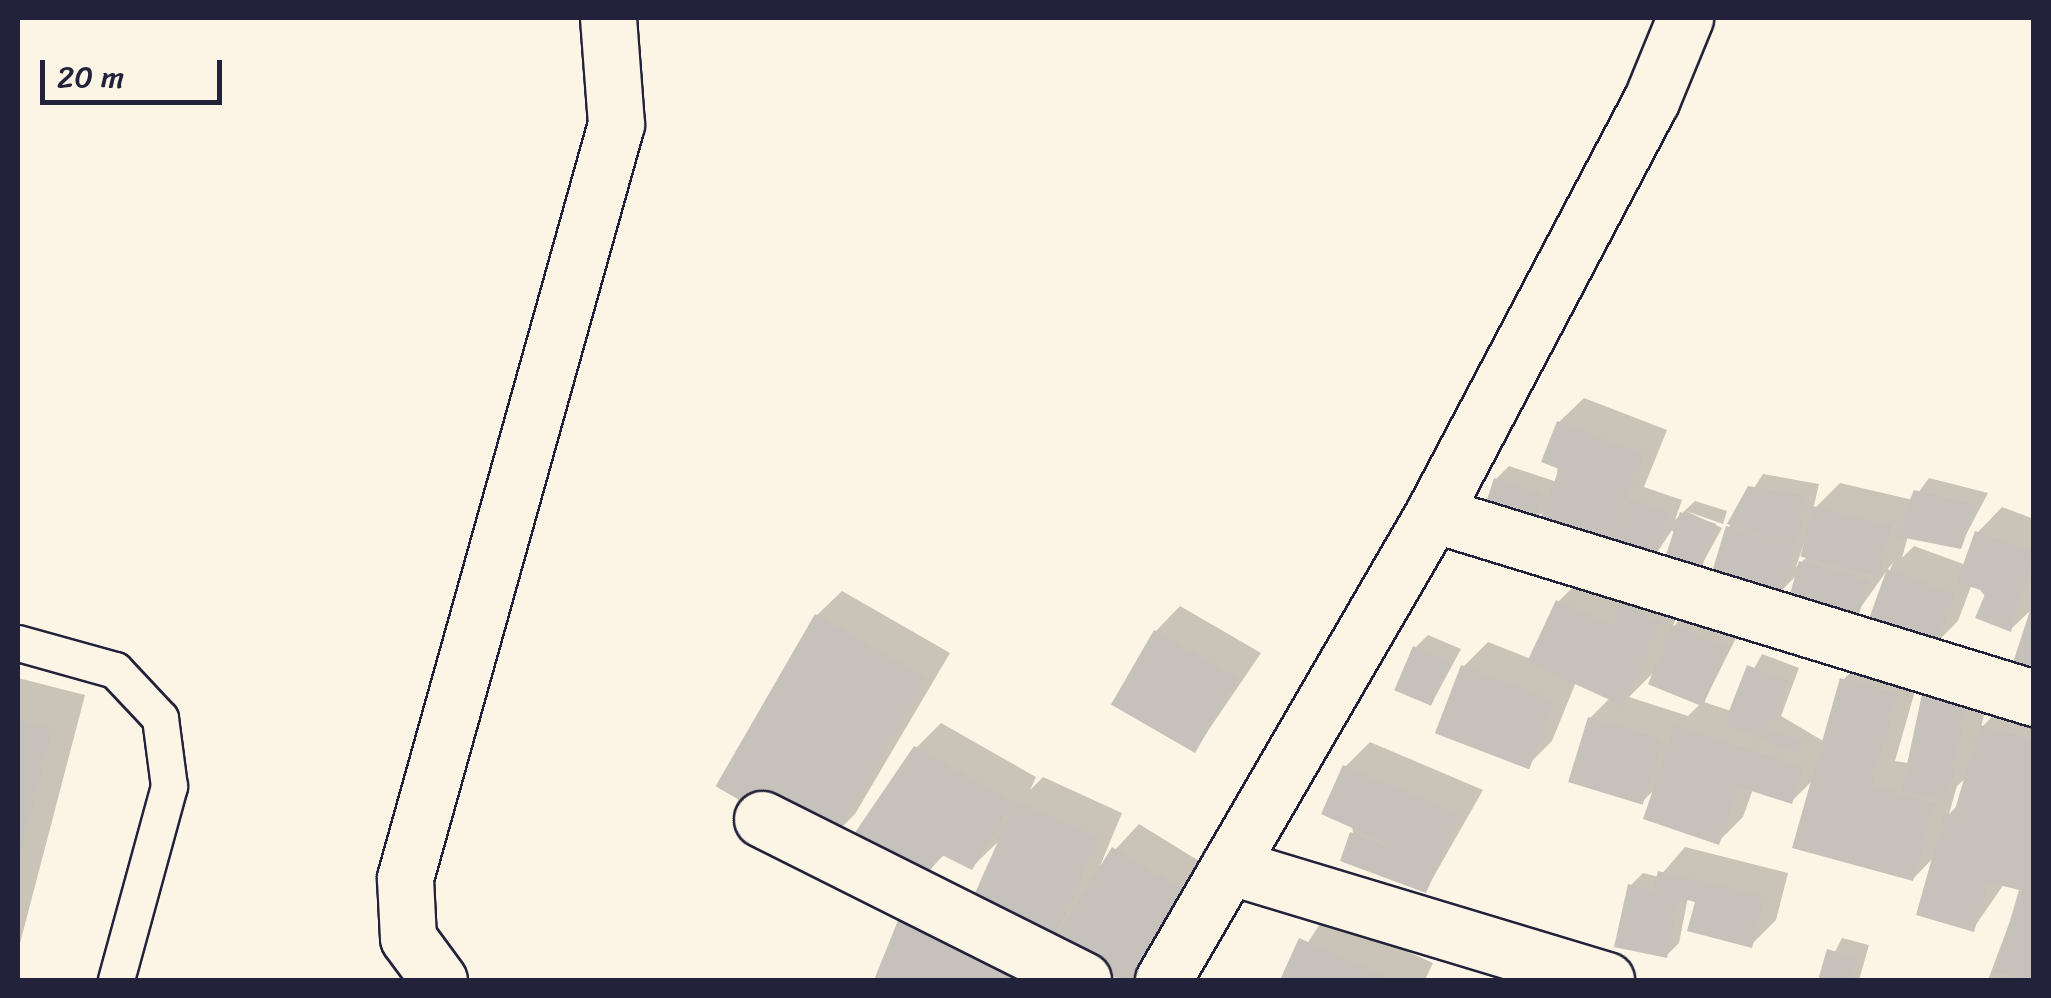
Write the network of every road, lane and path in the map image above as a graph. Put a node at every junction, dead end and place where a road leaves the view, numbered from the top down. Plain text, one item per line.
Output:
1 (608, 18) edge
2 (1684, 18) edge
3 (1434, 514) junction
4 (18, 644) edge
5 (2034, 698) edge
6 (762, 819) dead end
7 (1229, 866) junction
8 (116, 980) edge
9 (439, 980) edge
10 (1083, 980) edge
11 (1163, 980) edge
12 (1606, 980) edge

1 - 9 street
2 - 3 street
3 - 5 street
3 - 7 street
4 - 8 lane
6 - 10 street
7 - 11 street
7 - 12 street

